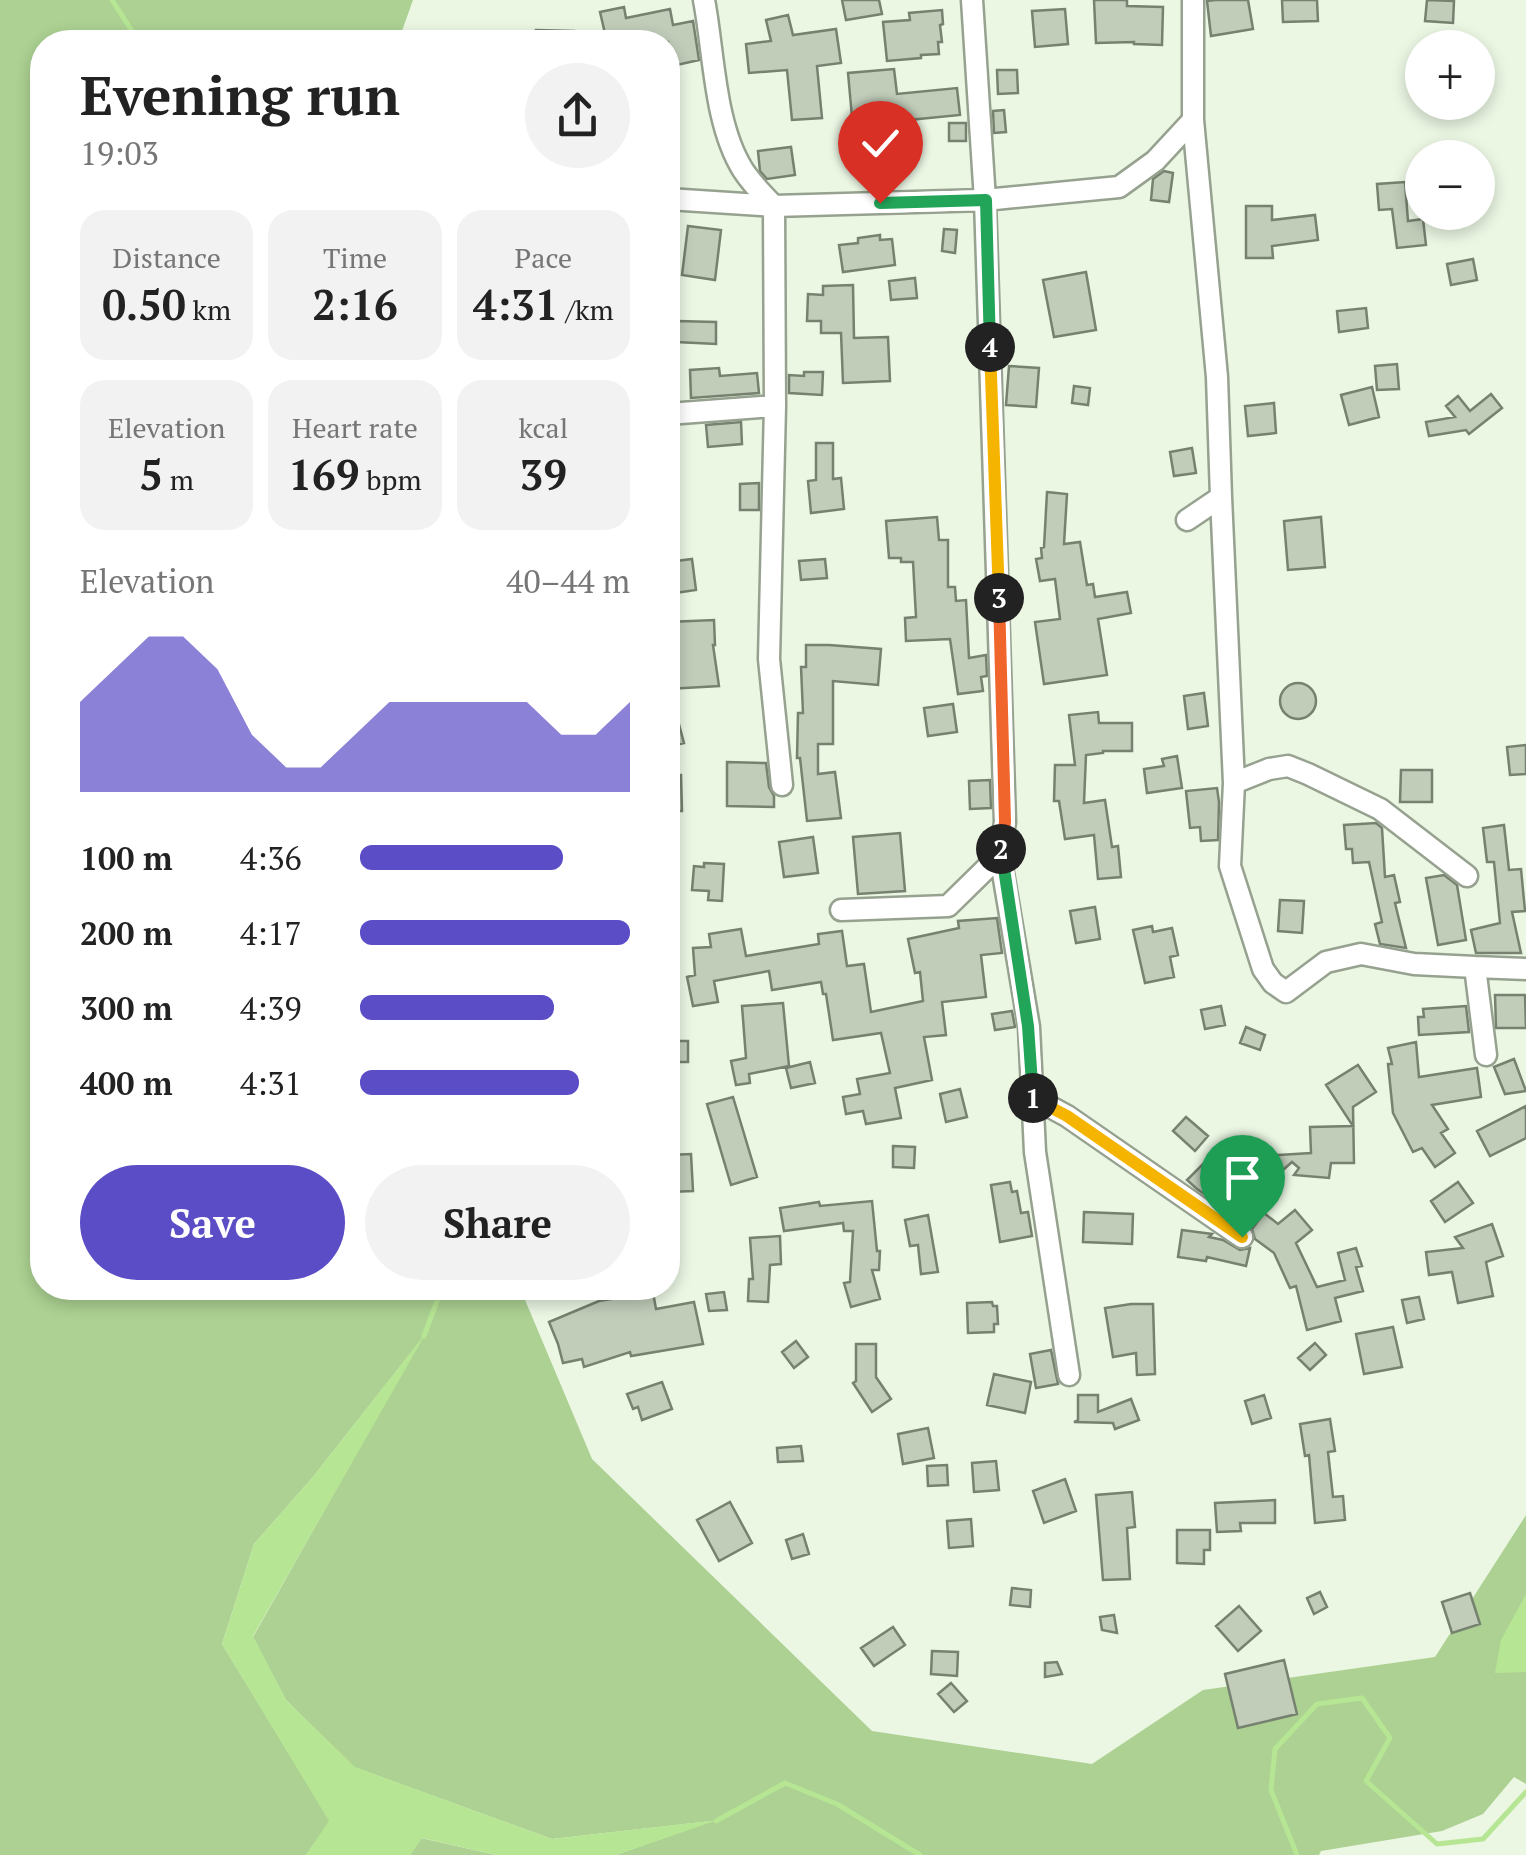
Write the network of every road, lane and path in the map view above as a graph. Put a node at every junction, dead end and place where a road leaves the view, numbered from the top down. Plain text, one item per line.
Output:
1 (704, 0) edge
2 (972, 0) edge
3 (1193, 0) edge
4 (1194, 120) junction
5 (680, 200) edge
6 (986, 200) junction
7 (774, 206) junction
8 (775, 406) junction
9 (680, 413) edge
10 (1221, 496) junction
11 (1186, 520) dead end
12 (1234, 783) junction
13 (782, 785) dead end
14 (1000, 855) junction
15 (1468, 876) dead end
16 (841, 910) dead end
17 (1474, 967) junction
18 (1526, 970) edge
19 (1486, 1055) dead end
20 (1032, 1097) junction
21 (1242, 1237) dead end
22 (1068, 1375) dead end

1 - 7 street
2 - 6 street
3 - 4 street
4 - 6 street
4 - 10 street
5 - 7 street
6 - 7 street
6 - 14 street
7 - 8 street
8 - 9 street
8 - 13 street
10 - 11 street
10 - 12 street
12 - 15 street
12 - 17 street
14 - 16 street
14 - 20 street
17 - 18 street
17 - 19 street
20 - 21 street
20 - 22 street

